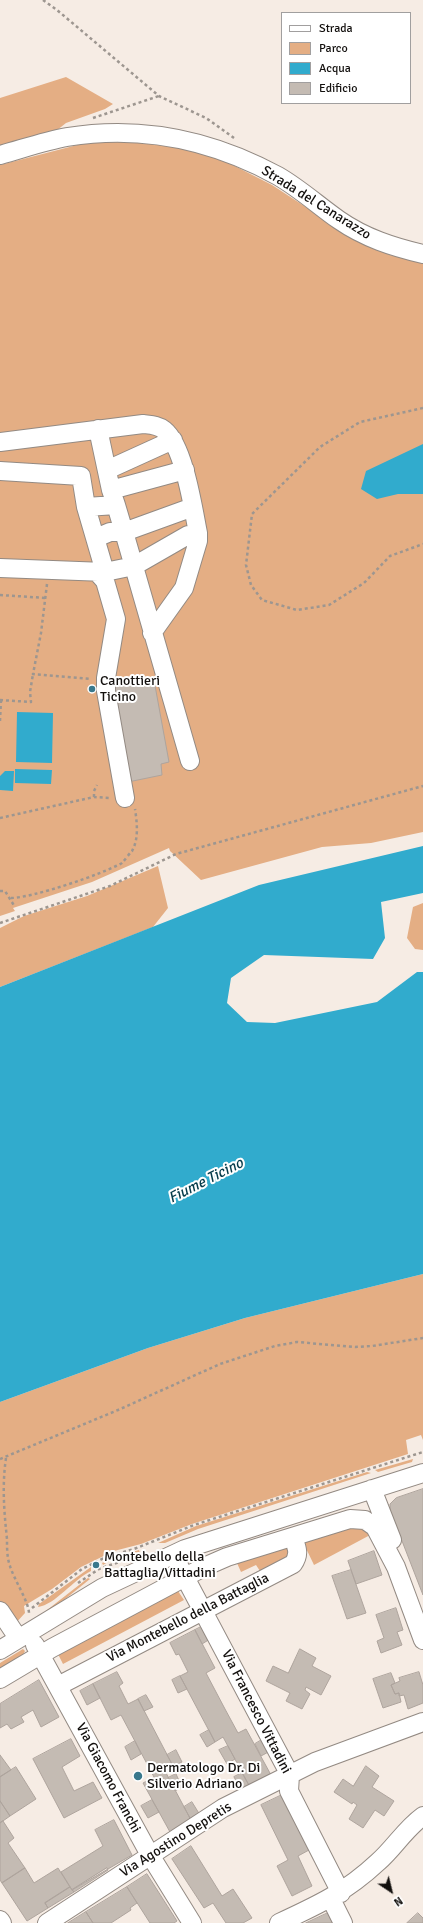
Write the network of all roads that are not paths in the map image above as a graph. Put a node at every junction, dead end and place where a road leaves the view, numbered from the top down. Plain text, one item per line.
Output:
1 (0, 155) edge
2 (423, 254) edge
3 (98, 429) junction
4 (173, 440) junction
5 (0, 442) edge
6 (108, 470) junction
7 (185, 470) junction
8 (0, 471) edge
9 (114, 497) junction
10 (86, 507) junction
11 (193, 507) junction
12 (124, 532) junction
13 (198, 533) junction
14 (96, 538) junction
15 (134, 566) junction
16 (0, 568) edge
17 (101, 572) junction
18 (152, 633) junction
19 (190, 761) dead end
20 (125, 798) road end
21 (423, 1473) edge
22 (376, 1487) junction
23 (293, 1537) junction
24 (174, 1554) junction
25 (396, 1567) junction
26 (185, 1577) junction
27 (204, 1610) junction
28 (0, 1611) edge
29 (23, 1635) junction
30 (423, 1640) edge
31 (0, 1650) edge
32 (41, 1655) junction
33 (0, 1679) edge
34 (58, 1686) junction
35 (423, 1722) edge
36 (290, 1775) junction
37 (423, 1816) edge
38 (150, 1855) junction
39 (336, 1896) junction
40 (0, 1920) edge
41 (2, 1923) edge
42 (46, 1923) edge
43 (192, 1923) edge
44 (279, 1923) edge
45 (343, 1923) edge

1 - 2 street, Strada del Canarazzo
3 - 4 street
3 - 5 street
3 - 6 street
4 - 6 street
4 - 7 street
6 - 9 street
7 - 9 street
7 - 11 street
8 - 10 street
9 - 10 street
9 - 12 street
10 - 14 street
11 - 12 street
11 - 13 street
12 - 14 street
12 - 15 street
13 - 15 street
13 - 18 street
14 - 17 street
15 - 17 street
15 - 18 street
16 - 17 street
17 - 20 street
18 - 19 street
21 - 22 street
22 - 24 street
22 - 25 street
23 - 25 street
23 - 26 street
23 - 27 street, Via Montebello della Battaglia
24 - 26 street, Via Francesco Vittadini
24 - 29 street
25 - 30 street
26 - 27 street, Via Francesco Vittadini
26 - 32 street
27 - 34 street, Via Montebello della Battaglia
27 - 36 street, Via Francesco Vittadini
28 - 29 street, Via Giacomo Franchi
29 - 31 street
29 - 32 street, Via Giacomo Franchi
32 - 33 street
32 - 34 street, Via Giacomo Franchi
34 - 38 street, Via Giacomo Franchi
35 - 36 street, Via Agostino Depretis
36 - 38 street, Via Agostino Depretis
36 - 39 street, Via Francesco Vittadini
37 - 39 street
38 - 42 street, Via Agostino Depretis
38 - 43 street, Via Giacomo Franchi
39 - 44 street
39 - 45 street, Via Francesco Vittadini
40 - 41 street

